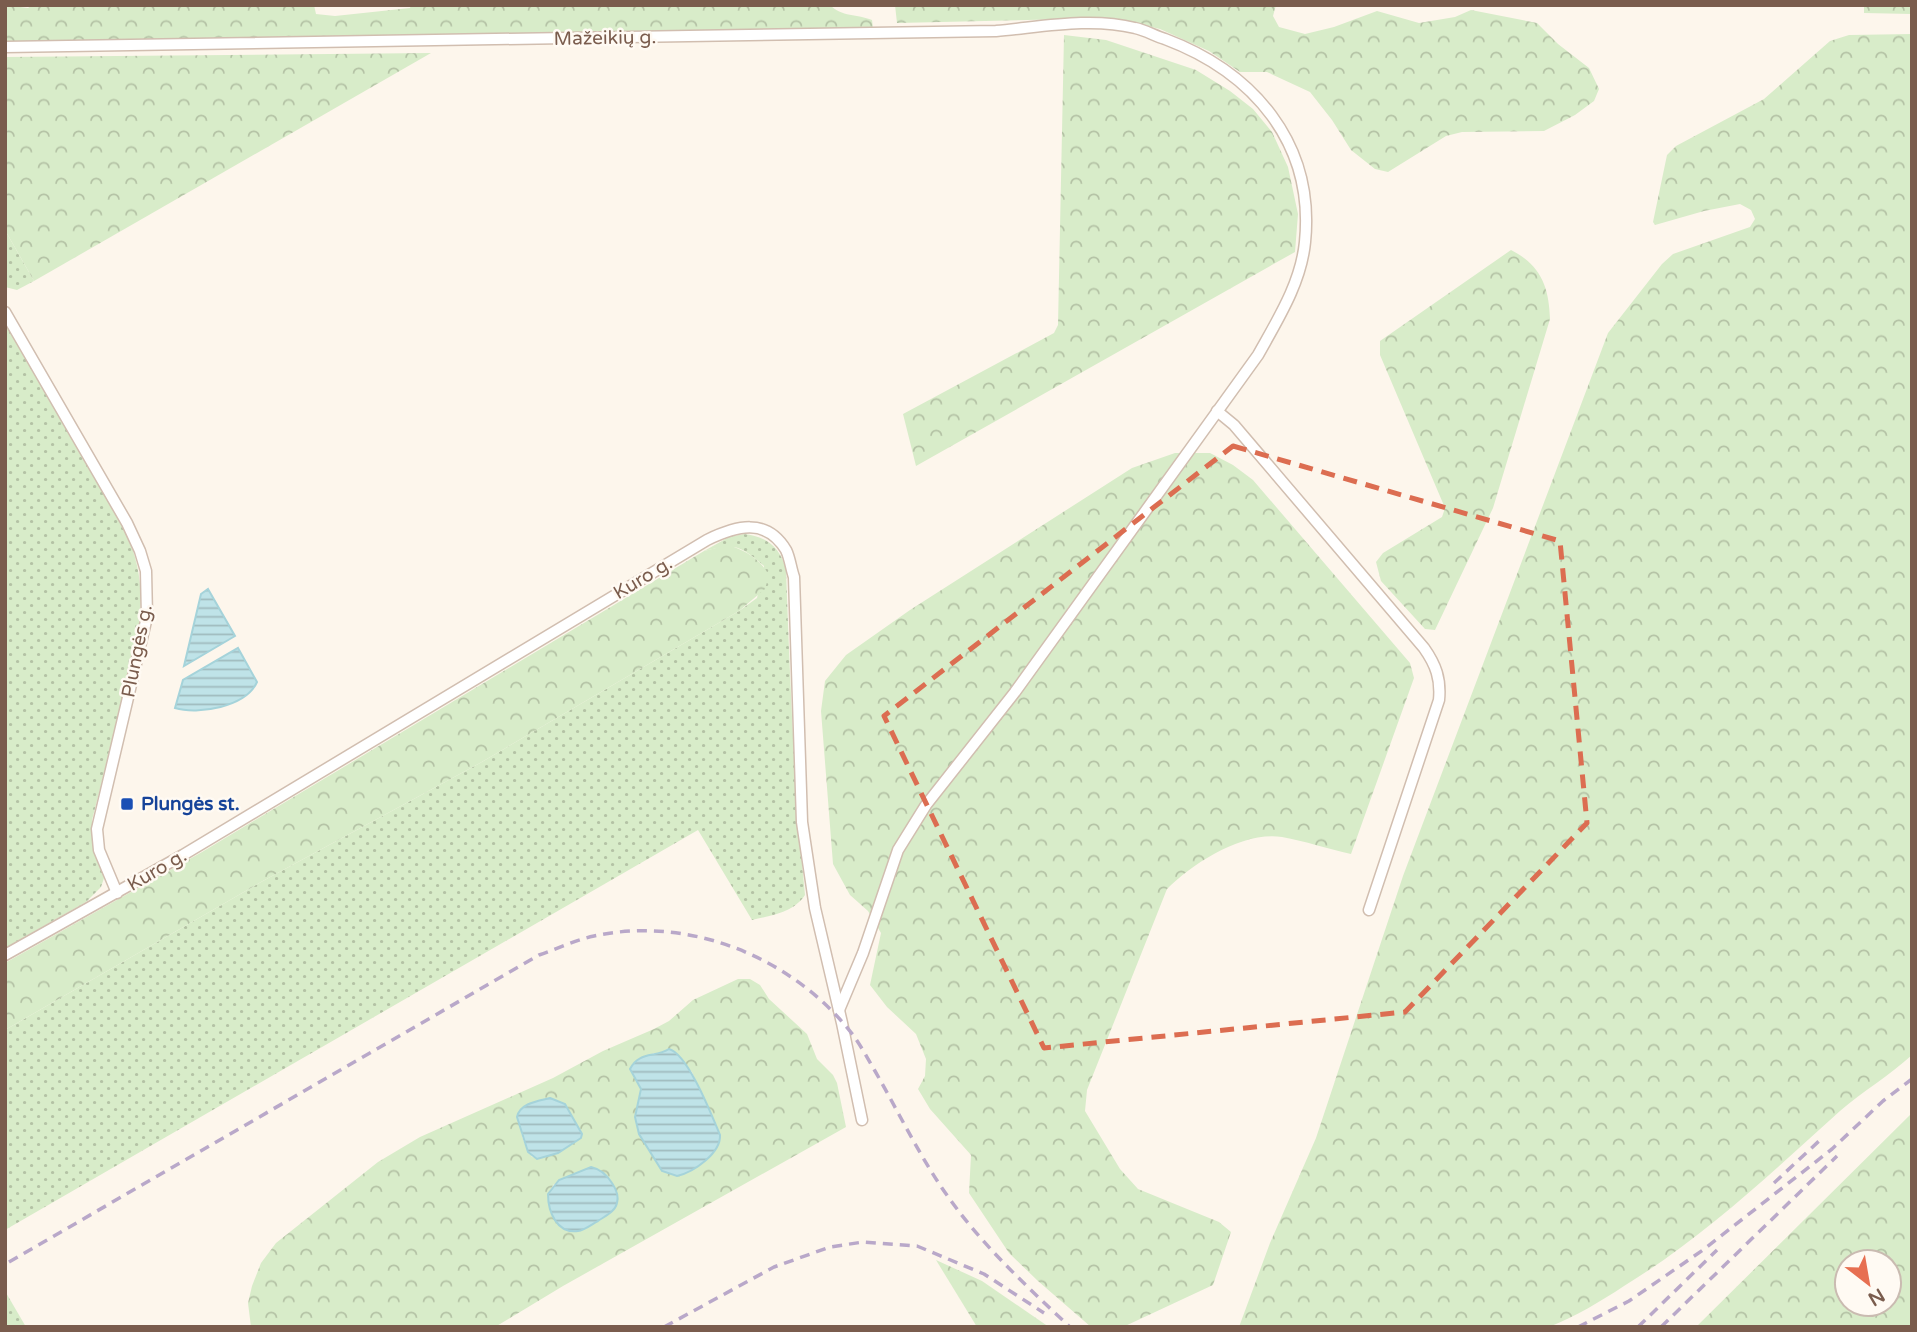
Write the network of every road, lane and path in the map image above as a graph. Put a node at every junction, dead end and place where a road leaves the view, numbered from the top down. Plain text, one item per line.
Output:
1 (5, 47) edge
2 (5, 312) edge
3 (1217, 411) junction
4 (117, 893) junction
5 (1369, 910) dead end
6 (5, 956) edge
7 (839, 1010) junction
8 (862, 1120) dead end

1 - 3 street, Mažeikių g.
2 - 4 street, Plungės g.
3 - 5 street
3 - 7 street, Mažeikių g.
4 - 6 street, Kuro g.
4 - 7 street, Kuro g.
7 - 8 street, Kuro g.

